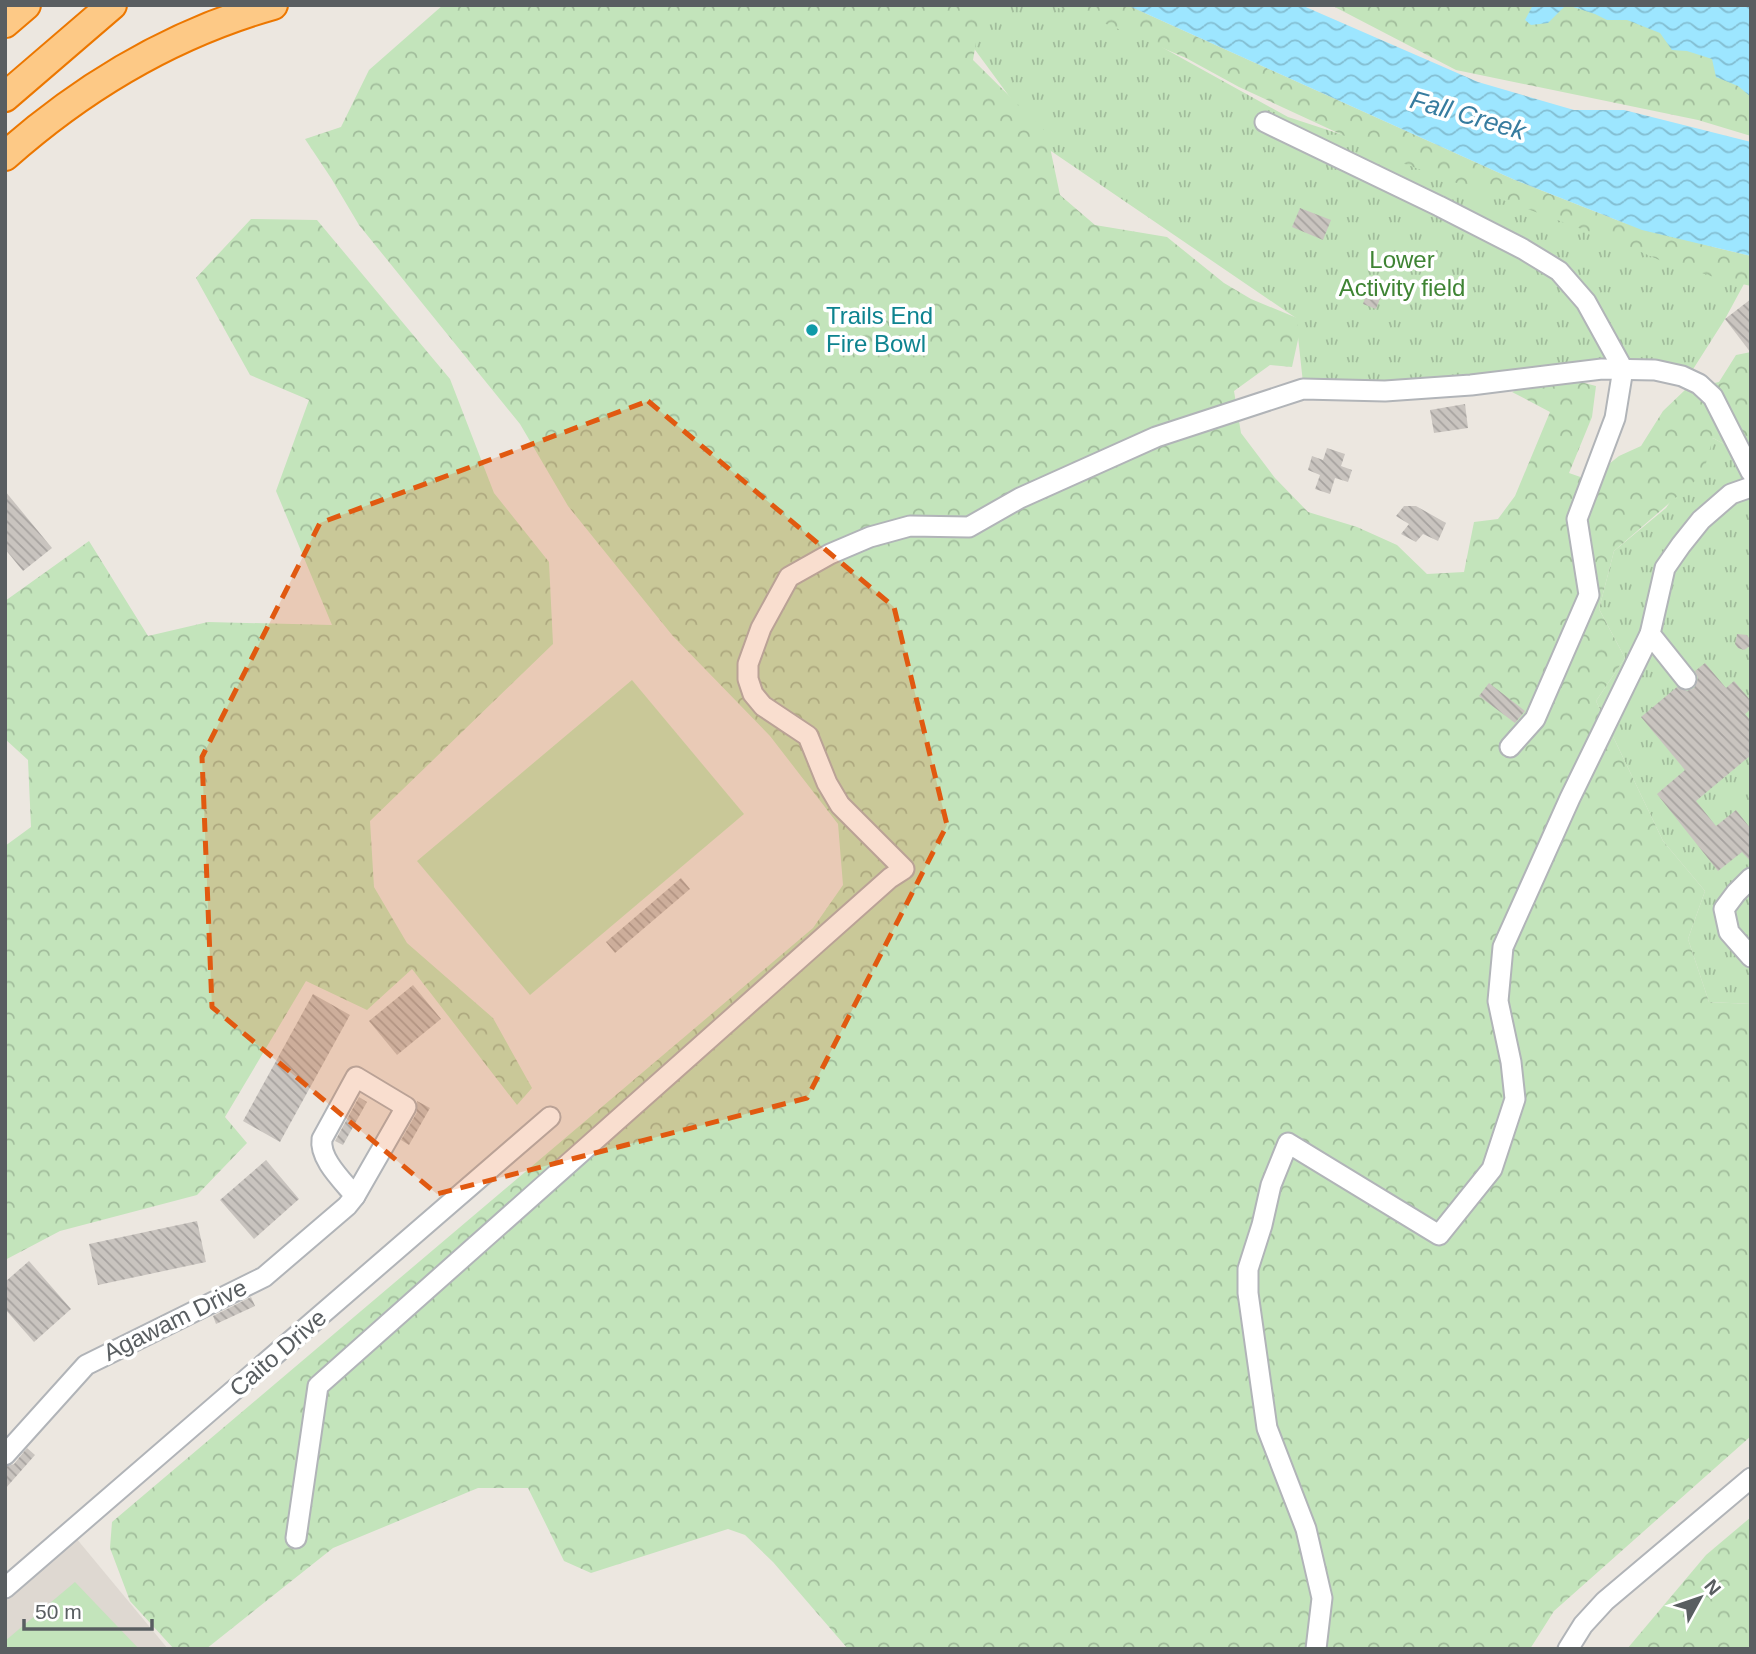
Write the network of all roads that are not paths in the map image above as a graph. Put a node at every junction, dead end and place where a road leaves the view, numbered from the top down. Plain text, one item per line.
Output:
1 (26, 5) edge
2 (112, 5) edge
3 (259, 9) edge
4 (5, 23) edge
5 (5, 97) edge
6 (1265, 122) dead end
7 (5, 156) edge
8 (1623, 369) junction
9 (1751, 472) edge
10 (1751, 487) edge
11 (1650, 634) junction
12 (1686, 679) dead end
13 (1510, 747) dead end
14 (1751, 878) edge
15 (1751, 957) edge
16 (550, 1117) dead end
17 (355, 1196) junction
18 (5, 1455) edge
19 (1751, 1478) edge
20 (296, 1538) dead end
21 (5, 1588) edge
22 (1316, 1649) edge
23 (1568, 1649) edge

1 - 4 highway
2 - 5 highway
3 - 7 highway
6 - 8 street
8 - 9 street
8 - 13 street
8 - 20 street
10 - 11 street
11 - 12 street
11 - 22 street
14 - 15 street
16 - 21 street, Caito Drive
17 - 17 street, Agawam Drive
17 - 18 street, Agawam Drive
19 - 23 street

